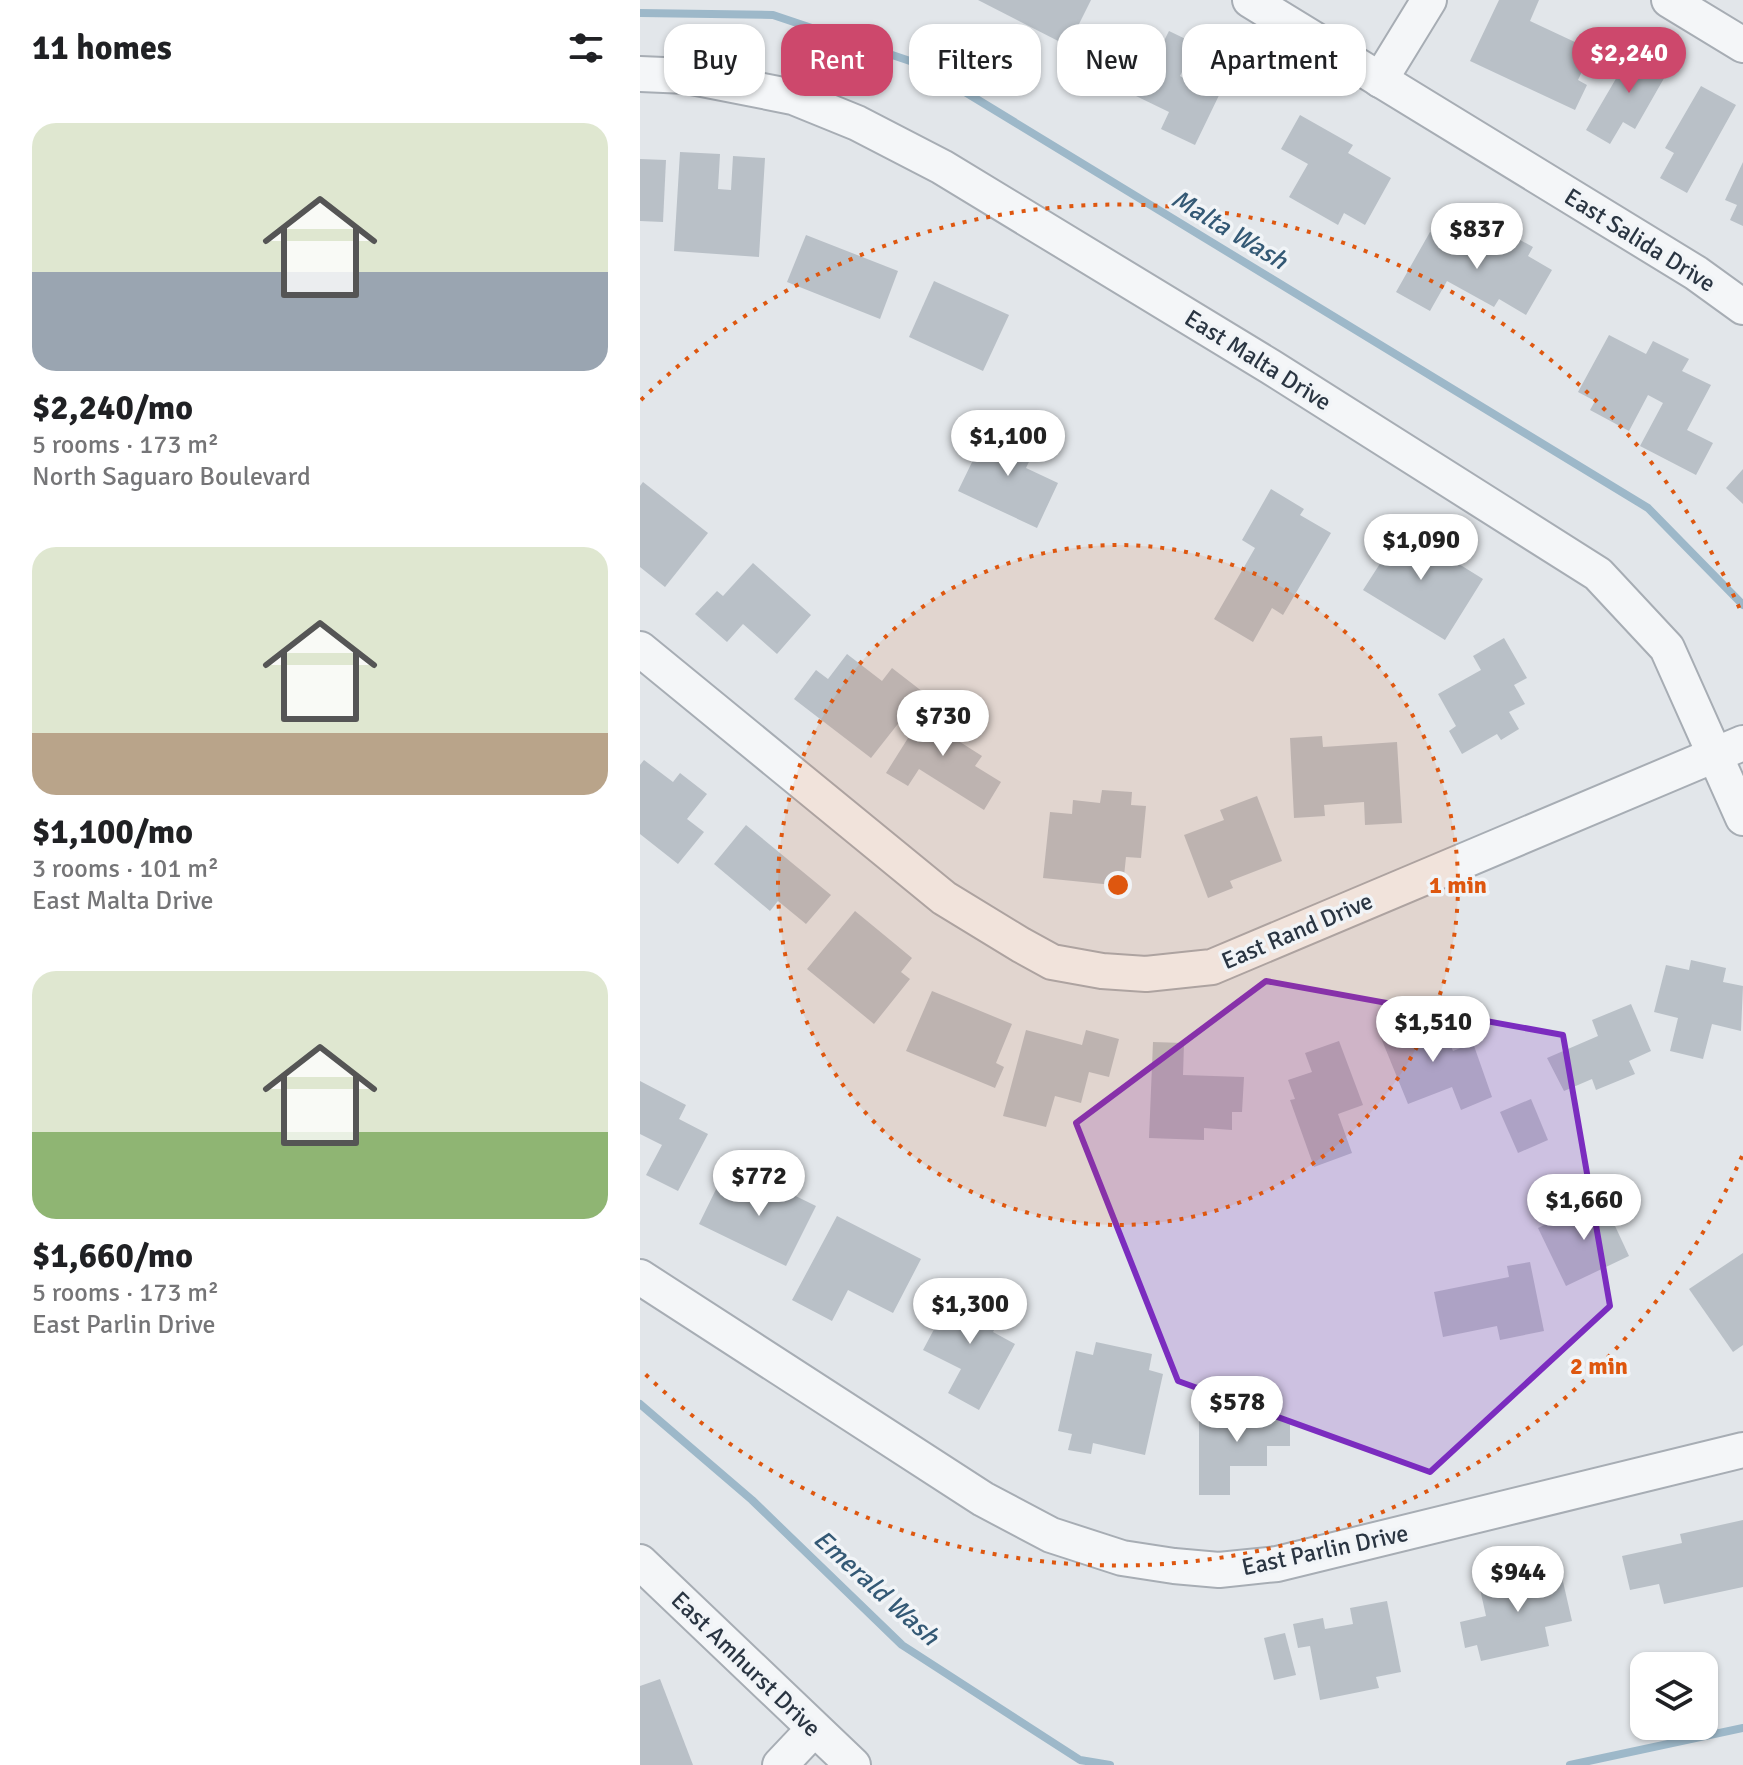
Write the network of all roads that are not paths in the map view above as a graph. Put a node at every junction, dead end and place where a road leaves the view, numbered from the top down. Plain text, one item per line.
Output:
1 (1250, 0) edge
2 (1429, 0) edge
3 (1669, 0) edge
4 (1743, 45) edge
5 (640, 74) edge
6 (1380, 80) junction
7 (1743, 307) edge
8 (640, 649) edge
9 (1729, 749) edge
10 (1743, 818) edge
11 (640, 1277) edge
12 (1743, 1450) edge
13 (640, 1562) edge
14 (814, 1729) junction
15 (780, 1765) edge
16 (853, 1765) edge

1 - 6 street, East Salida Drive
2 - 6 street
3 - 4 street
5 - 9 street, East Malta Drive
6 - 7 street, East Salida Drive
8 - 9 street, East Rand Drive
9 - 10 street, East Malta Drive
11 - 12 street, East Parlin Drive
13 - 14 street, East Amhurst Drive
14 - 15 street
14 - 16 street, East Amhurst Drive

